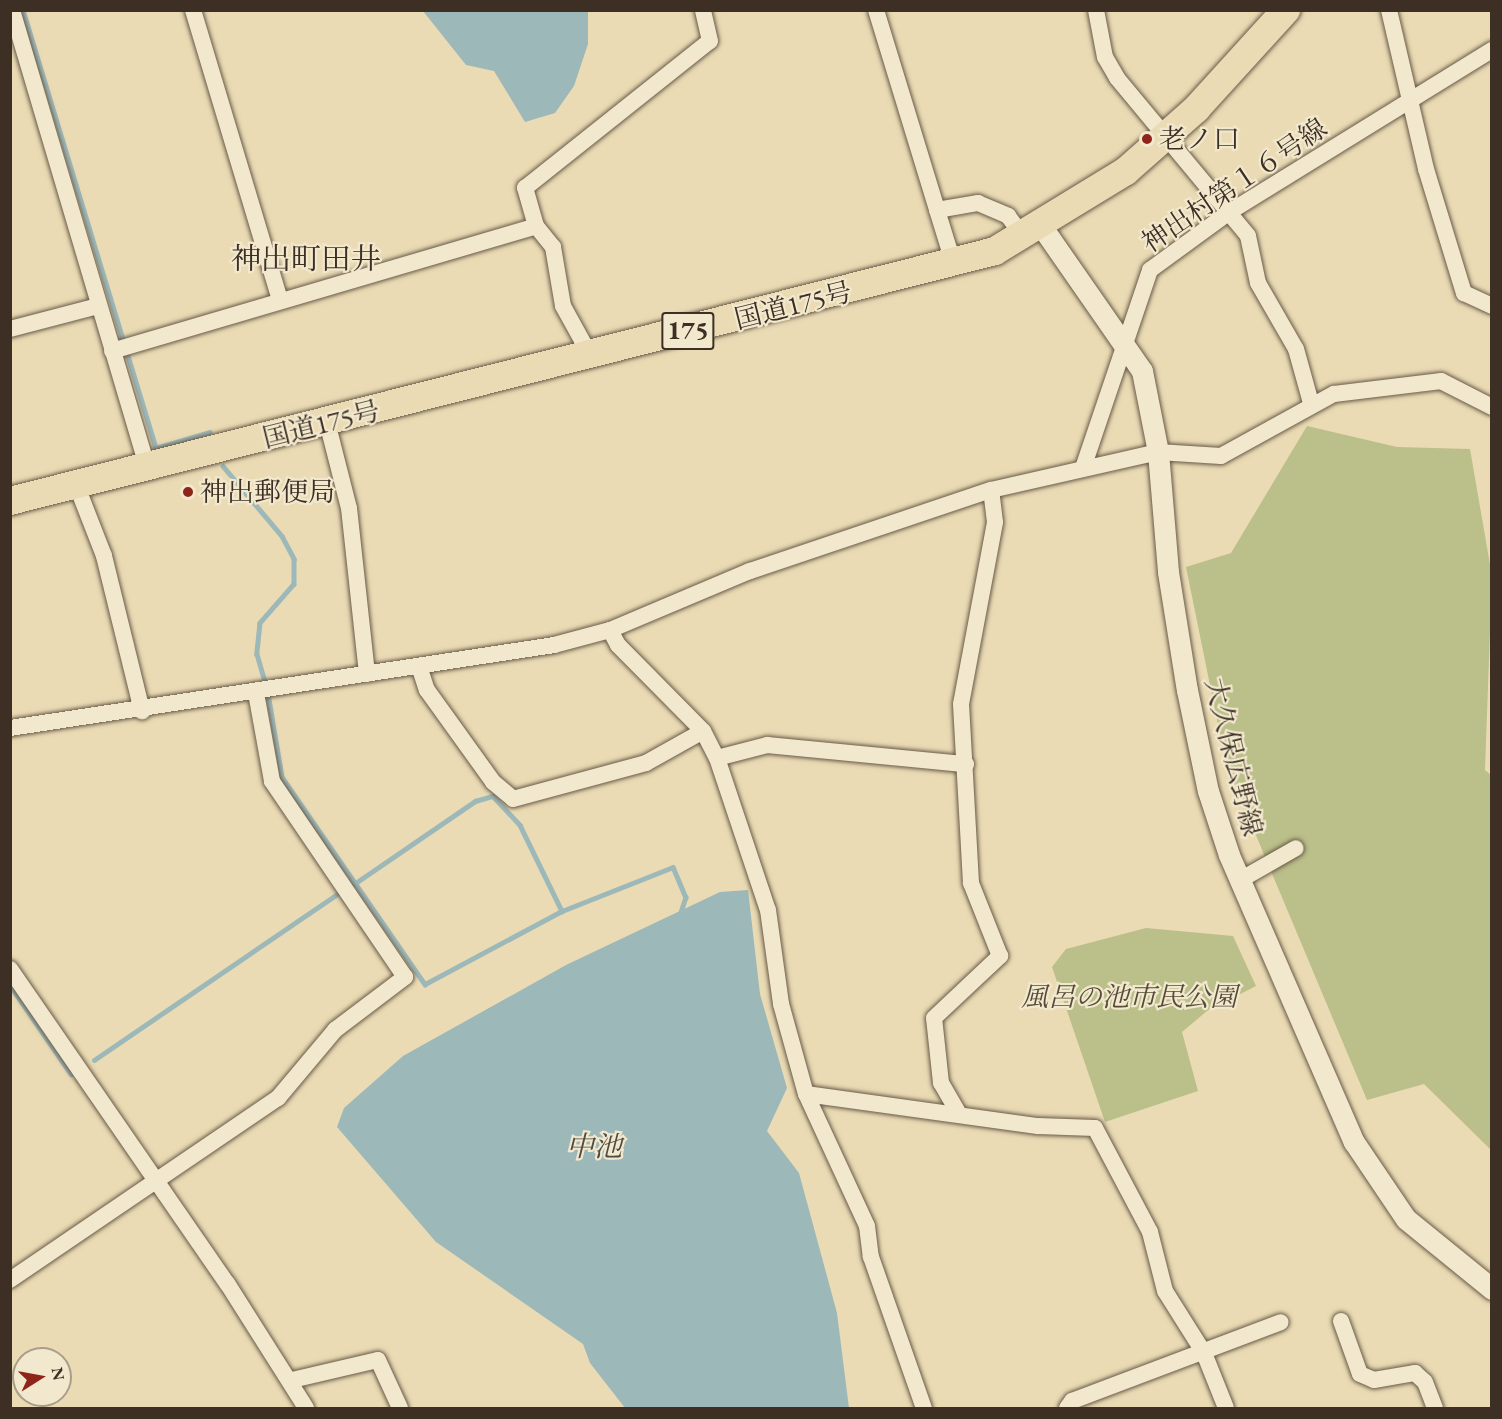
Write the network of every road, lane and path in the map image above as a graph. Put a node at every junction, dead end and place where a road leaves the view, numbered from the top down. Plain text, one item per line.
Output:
1 (12, 10) edge
2 (193, 10) edge
3 (703, 10) edge
4 (876, 10) edge
5 (1096, 10) edge
6 (1286, 10) edge
7 (1389, 10) edge
8 (1491, 50) edge
9 (1411, 99) junction
10 (1168, 135) junction
11 (937, 210) junction
12 (1232, 212) junction
13 (536, 226) junction
14 (1033, 232) junction
15 (954, 265) junction
16 (279, 300) junction
17 (99, 306) junction
18 (1491, 306) edge
19 (10, 329) edge
20 (1126, 342) junction
21 (112, 351) junction
22 (590, 355) junction
23 (1311, 404) junction
24 (1491, 407) edge
25 (327, 422) junction
26 (1158, 452) junction
27 (147, 466) junction
28 (1083, 468) junction
29 (76, 484) junction
30 (991, 490) junction
31 (10, 501) edge
32 (610, 630) junction
33 (419, 666) junction
34 (368, 674) junction
35 (256, 693) junction
36 (142, 711) junction
37 (10, 728) edge
38 (703, 731) junction
39 (717, 758) junction
40 (966, 764) junction
41 (1296, 848) dead end
42 (1239, 880) junction
43 (10, 969) edge
44 (806, 1094) junction
45 (959, 1113) junction
46 (157, 1183) junction
47 (10, 1280) edge
48 (1491, 1289) edge
49 (1341, 1321) dead end
50 (1281, 1322) dead end
51 (1204, 1353) junction
52 (292, 1380) junction
53 (306, 1408) edge
54 (400, 1408) edge
55 (924, 1408) edge
56 (1067, 1408) edge
57 (1226, 1408) edge
58 (1435, 1408) edge

1 - 17 street
2 - 16 street
3 - 13 street
4 - 11 street
5 - 10 street
6 - 10 highway, 国道175号 / 175
7 - 9 street
8 - 9 street, 神出村第１６号線
9 - 12 street, 神出村第１６号線
9 - 18 street
10 - 12 street
10 - 14 highway, 国道175号 / 175
11 - 14 street
11 - 15 street
12 - 20 street, 神出村第１６号線
12 - 23 street
13 - 16 street
13 - 22 street
14 - 15 highway, 国道175号 / 175
14 - 20 street, 大久保広野線
15 - 22 highway, 国道175号 / 175
16 - 21 street
17 - 19 street
17 - 21 street
20 - 26 street, 大久保広野線
20 - 28 street, 神出村第１６号線
21 - 27 street
22 - 25 highway, 国道175号 / 175
23 - 24 street
23 - 26 street
25 - 27 highway, 国道175号 / 175
25 - 34 street
26 - 28 street
26 - 42 street, 大久保広野線
27 - 29 highway, 国道175号 / 175
28 - 30 street
29 - 31 highway, 国道175号 / 175
29 - 36 street
30 - 32 street
30 - 40 street
32 - 33 street
32 - 38 street
33 - 34 street
33 - 38 street
34 - 35 street
35 - 36 street
35 - 46 street
36 - 37 street
38 - 39 street
39 - 40 street
39 - 44 street
40 - 45 street
41 - 42 street
42 - 48 street, 大久保広野線
43 - 46 street
44 - 45 street
44 - 55 street
45 - 51 street
46 - 47 street
46 - 52 street
49 - 58 street
50 - 51 street
51 - 56 street
51 - 57 street
52 - 53 street
52 - 54 street

